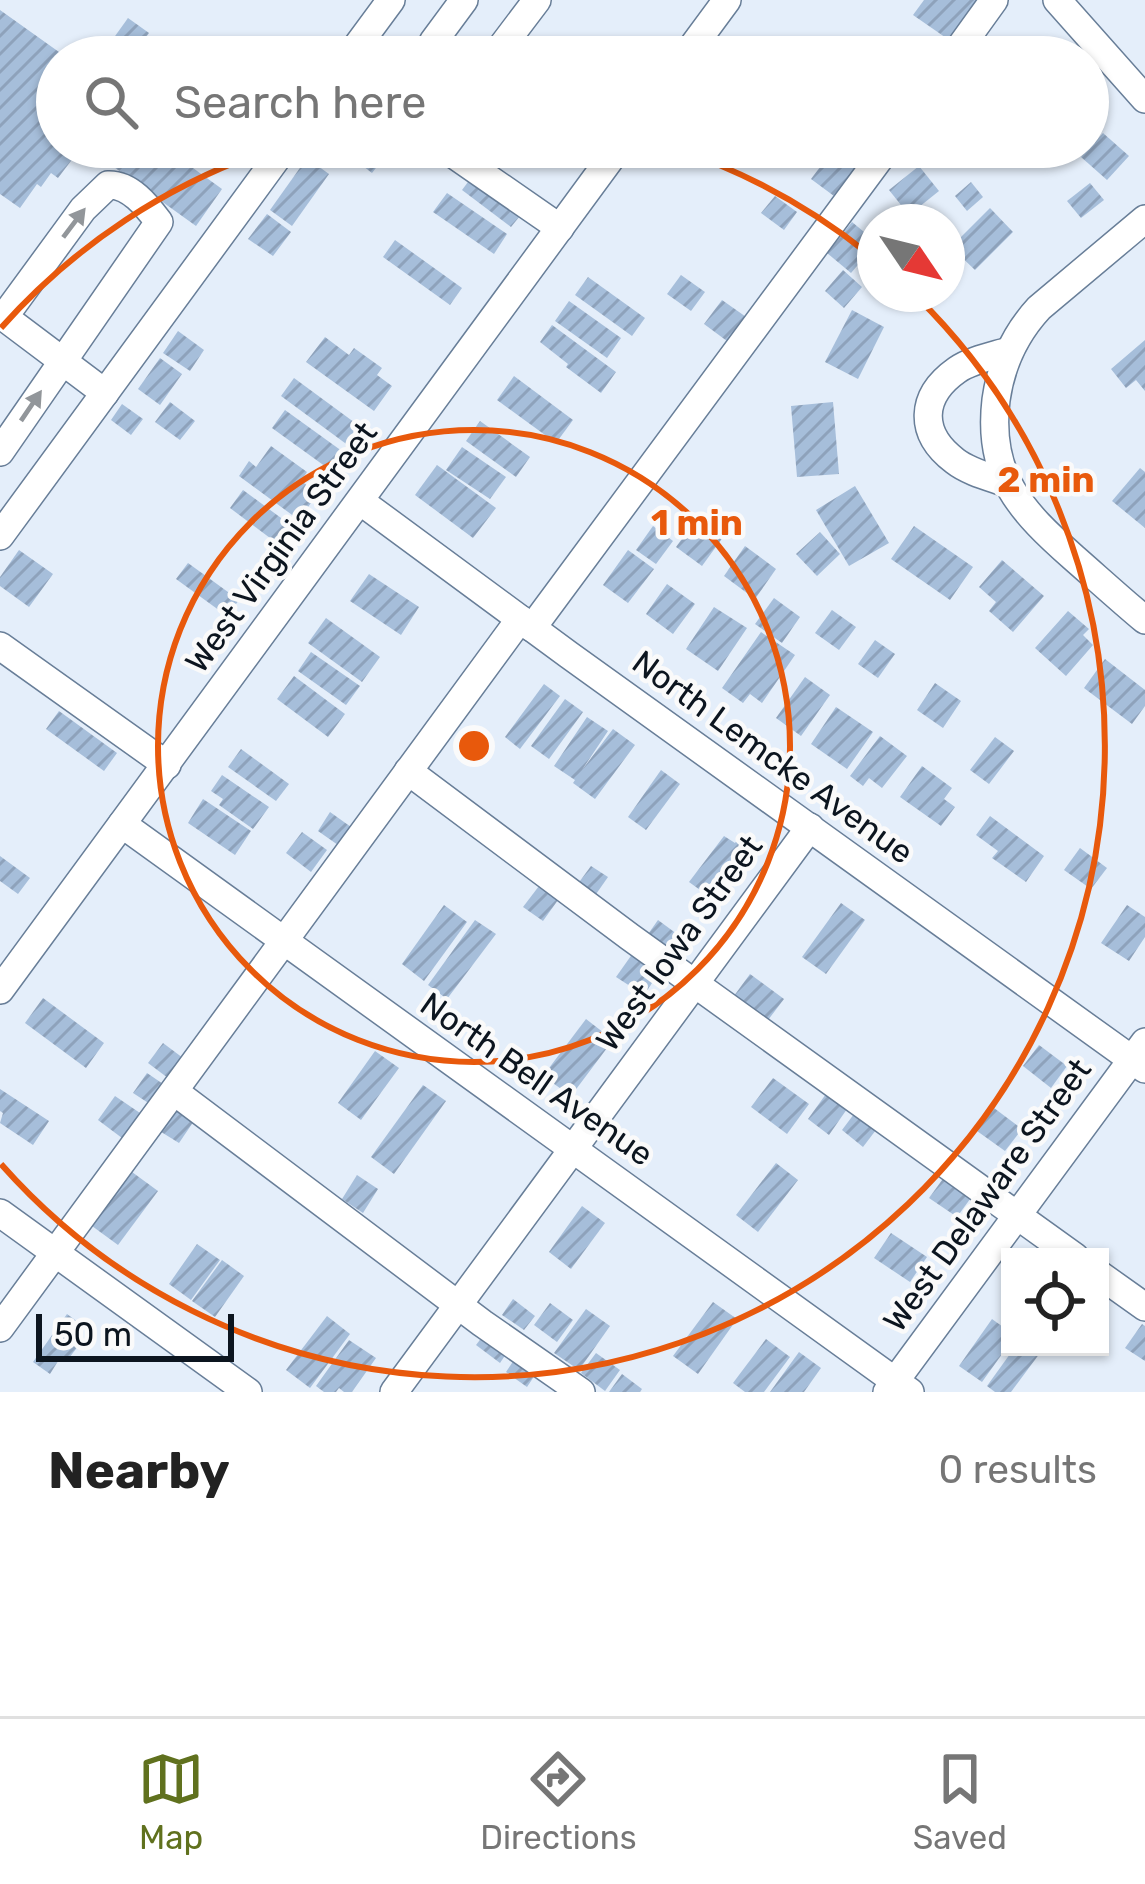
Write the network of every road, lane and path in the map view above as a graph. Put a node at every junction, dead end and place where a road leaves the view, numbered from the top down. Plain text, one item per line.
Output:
1 (391, 0) edge
2 (464, 0) edge
3 (537, 0) edge
4 (728, 0) edge
5 (994, 0) edge
6 (1057, 0) edge
7 (364, 36) edge
8 (437, 36) edge
9 (510, 36) edge
10 (701, 36) edge
11 (968, 36) edge
12 (1089, 36) edge
13 (1109, 58) edge
14 (1145, 99) edge
15 (270, 168) edge
16 (473, 168) edge
17 (604, 168) edge
18 (873, 168) edge
19 (1145, 219) edge
20 (560, 228) junction
21 (3, 322) edge
22 (1010, 351) junction
23 (62, 360) junction
24 (105, 393) junction
25 (0, 452) edge
26 (1006, 483) junction
27 (360, 501) junction
28 (0, 536) edge
29 (1145, 620) edge
30 (526, 623) junction
31 (0, 646) edge
32 (166, 765) junction
33 (408, 771) junction
34 (122, 824) junction
35 (810, 827) junction
36 (284, 941) junction
37 (695, 982) junction
38 (0, 990) edge
39 (1141, 1057) edge
40 (175, 1092) junction
41 (574, 1148) junction
42 (0, 1213) edge
43 (1017, 1216) junction
44 (1062, 1248) edge
45 (57, 1254) junction
46 (1109, 1281) edge
47 (458, 1303) junction
48 (1145, 1307) edge
49 (0, 1328) edge
50 (897, 1388) edge
51 (248, 1392) edge
52 (394, 1392) edge
53 (580, 1392) edge

1 - 7 street
2 - 8 street
3 - 9 street
4 - 10 street
5 - 11 street
6 - 12 street
13 - 14 street
15 - 24 street
16 - 20 street
17 - 20 street, West Virginia Street
18 - 30 street
19 - 22 street
20 - 27 street, West Virginia Street
21 - 23 street
21 -> 23 street
22 - 26 street
22 - 26 street
23 - 24 street
25 -> 23 street
24 - 28 street
26 - 29 street
27 - 30 street, North Lemcke Avenue
27 - 32 street, West Virginia Street
30 - 33 street
30 - 35 street, North Lemcke Avenue
31 - 32 street
32 - 34 street, West Virginia Street
33 - 36 street
33 - 37 street
34 - 36 street, North Bell Avenue
34 - 38 street, West Virginia Street
35 - 37 street, West Iowa Street
35 - 39 street, North Lemcke Avenue
36 - 40 street
36 - 41 street, North Bell Avenue
37 - 41 street, West Iowa Street
37 - 43 street
39 - 43 street, West Delaware Street
40 - 45 street
40 - 47 street
41 - 47 street, West Iowa Street
41 - 50 street, North Bell Avenue
42 - 45 street
43 - 44 street
43 - 50 street, West Delaware Street
45 - 49 street
45 - 51 street
46 - 48 street
47 - 52 street, West Iowa Street
47 - 53 street

